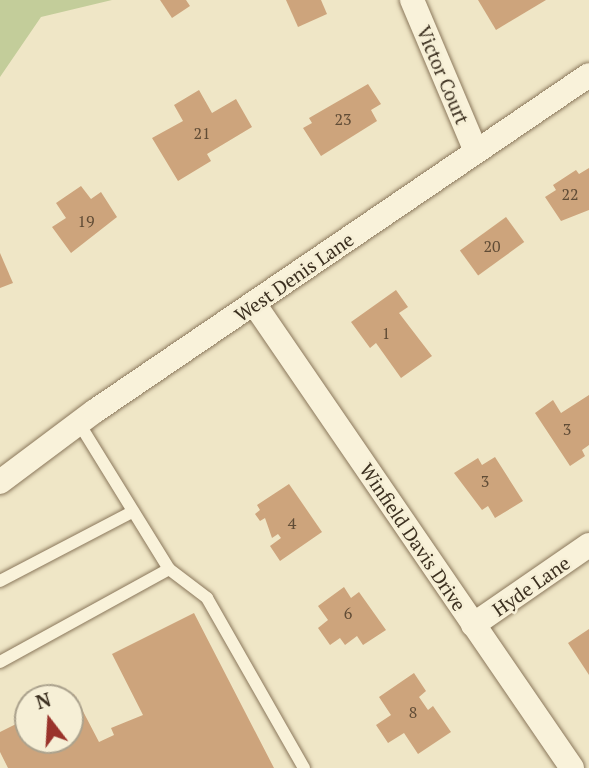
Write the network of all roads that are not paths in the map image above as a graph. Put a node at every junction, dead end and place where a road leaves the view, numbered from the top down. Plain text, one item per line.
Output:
1 (412, 0) edge
2 (589, 75) edge
3 (475, 149) junction
4 (255, 305) junction
5 (79, 423) junction
6 (0, 482) edge
7 (132, 512) junction
8 (589, 545) edge
9 (169, 569) junction
10 (0, 581) edge
11 (473, 625) junction
12 (0, 662) edge
13 (304, 768) edge
14 (572, 768) edge

1 - 3 street, Victor Court
2 - 3 street, West Denis Lane
3 - 4 street, West Denis Lane
4 - 5 street, West Denis Lane
4 - 11 street, Winfield Davis Drive
5 - 6 street, West Denis Lane
5 - 7 lane
7 - 9 lane
7 - 10 lane
8 - 11 street, Hyde Lane
9 - 12 lane
9 - 13 lane
11 - 14 street, Winfield Davis Drive

